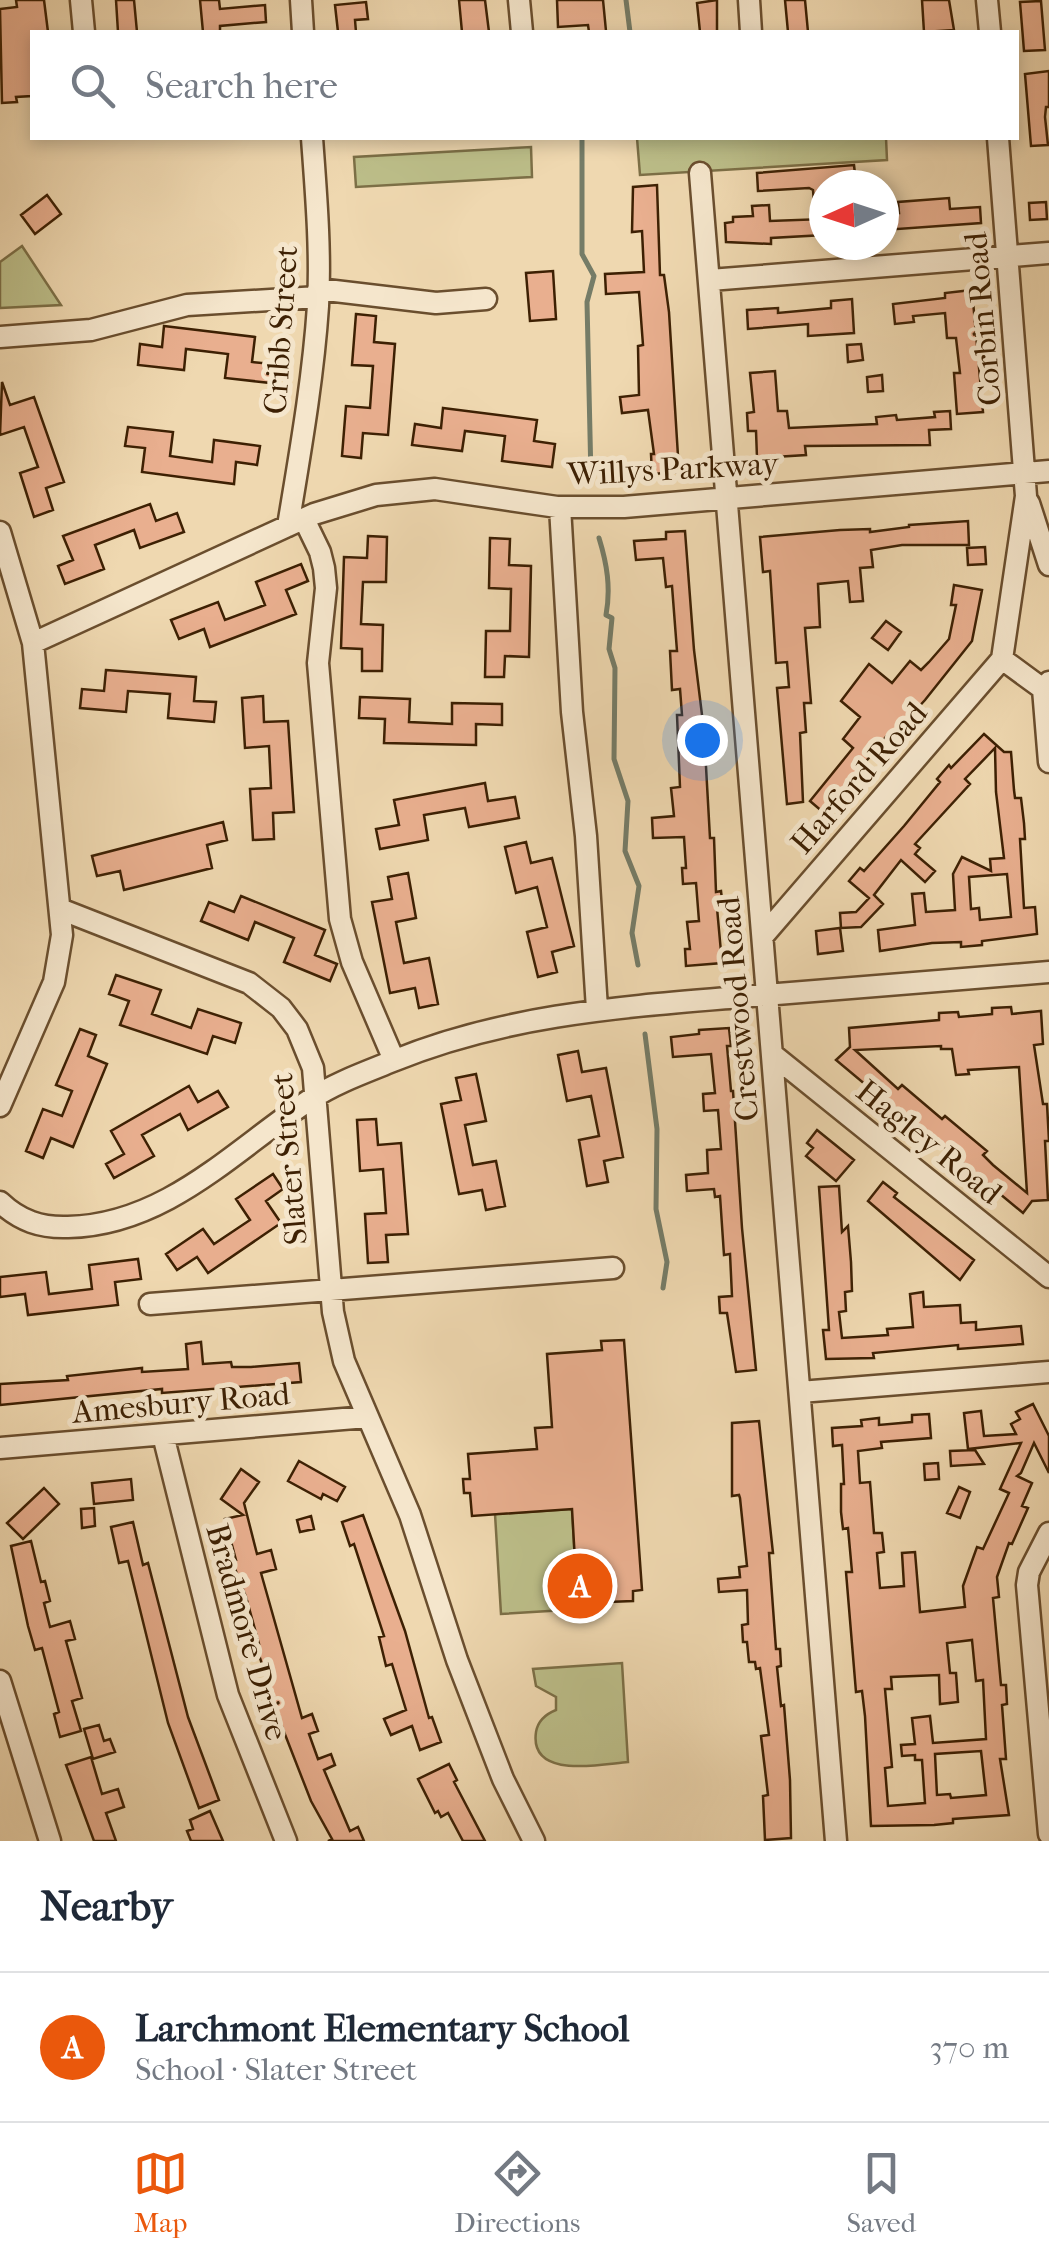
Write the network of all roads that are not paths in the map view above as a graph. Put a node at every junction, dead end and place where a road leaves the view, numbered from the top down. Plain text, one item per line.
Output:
1 (82, 0) edge
2 (301, 0) edge
3 (520, 0) edge
4 (749, 0) edge
5 (987, 0) edge
6 (84, 30) edge
7 (304, 30) edge
8 (522, 30) edge
9 (751, 30) edge
10 (990, 30) edge
11 (312, 140) edge
12 (998, 140) edge
13 (700, 172) dead end
14 (1049, 254) edge
15 (1008, 257) junction
16 (710, 280) junction
17 (318, 293) junction
18 (486, 300) dead end
19 (0, 336) edge
20 (1049, 471) edge
21 (1025, 473) junction
22 (1026, 496) junction
23 (727, 498) junction
24 (560, 507) junction
25 (296, 522) junction
26 (0, 532) edge
27 (1049, 565) edge
28 (33, 642) junction
29 (1002, 659) junction
30 (1046, 686) edge
31 (1049, 762) edge
32 (60, 909) junction
33 (762, 936) junction
34 (1049, 972) edge
35 (768, 994) junction
36 (597, 1009) junction
37 (772, 1054) junction
38 (394, 1060) junction
39 (315, 1096) junction
40 (0, 1106) edge
41 (0, 1202) edge
42 (613, 1268) dead end
43 (1049, 1278) edge
44 (331, 1288) junction
45 (150, 1304) dead end
46 (1049, 1372) edge
47 (800, 1392) junction
48 (367, 1417) junction
49 (163, 1435) junction
50 (0, 1448) edge
51 (1049, 1532) edge
52 (0, 1682) edge
53 (1049, 1834) edge
54 (50, 1841) edge
55 (286, 1841) edge
56 (534, 1841) edge
57 (836, 1841) edge

1 - 6 street
2 - 7 street
3 - 8 street
4 - 9 street
5 - 10 street
11 - 17 street, Cribb Street
12 - 15 street, Corbin Road
13 - 16 street, Crestwood Road
14 - 15 street
15 - 16 street
15 - 21 street, Corbin Road
16 - 23 street, Crestwood Road
17 - 18 street
17 - 19 street
17 - 25 street, Cribb Street
20 - 21 street, Willys Parkway
21 - 22 street, Corbin Road
21 - 23 street, Willys Parkway
22 - 27 street, Corbin Road
22 - 29 street, Corbin Road
23 - 24 street, Willys Parkway
23 - 33 street, Crestwood Road
24 - 25 street, Willys Parkway
24 - 36 street
25 - 28 street, Willys Parkway
25 - 38 street
26 - 28 street
28 - 32 street
29 - 30 street
29 - 33 street, Harford Road
30 - 31 street
32 - 39 street, Slater Street
32 - 40 street
33 - 35 street, Crestwood Road
34 - 35 street
35 - 36 street
35 - 37 street, Crestwood Road
36 - 38 street
37 - 43 street, Hagley Road
37 - 47 street, Crestwood Road
38 - 39 street
39 - 41 street
39 - 44 street, Slater Street
42 - 44 street
44 - 45 street
44 - 48 street, Slater Street
46 - 47 street
47 - 57 street, Crestwood Road
48 - 49 street, Amesbury Road
48 - 56 street, Slater Street
49 - 50 street, Amesbury Road
49 - 55 street, Bradmore Drive
51 - 53 street
52 - 54 street

